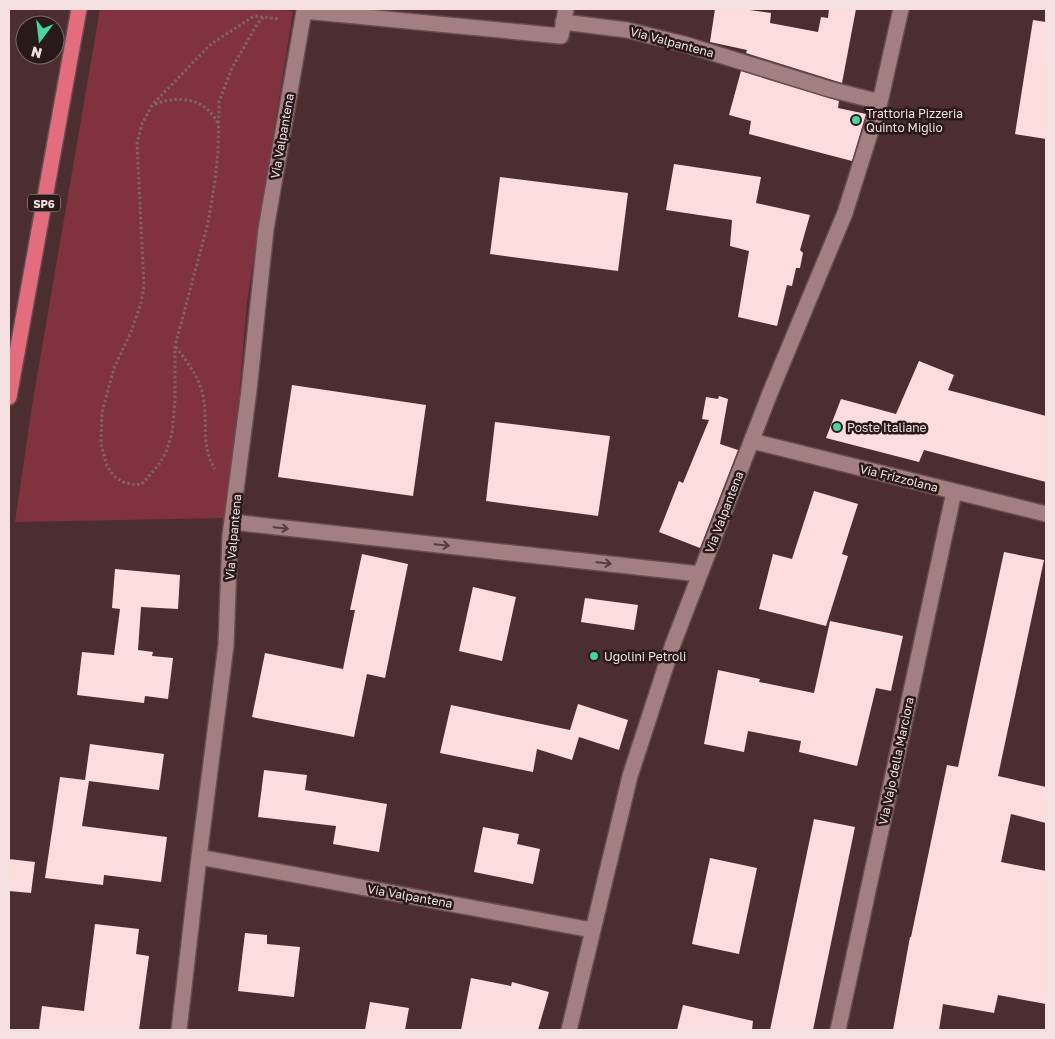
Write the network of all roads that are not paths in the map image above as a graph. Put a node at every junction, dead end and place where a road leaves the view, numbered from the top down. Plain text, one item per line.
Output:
1 (79, 9) edge
2 (901, 9) edge
3 (304, 14) edge
4 (565, 16) edge
5 (880, 102) junction
6 (9, 397) edge
7 (752, 440) junction
8 (954, 492) junction
9 (1046, 514) edge
10 (232, 522) junction
11 (700, 574) junction
12 (199, 857) junction
13 (592, 930) junction
14 (179, 1030) edge
15 (569, 1030) edge
16 (838, 1030) edge

1 - 6 highway, SP6
2 - 5 street, Via Valpantena
3 - 4 street, Via Valpantena
3 - 10 street, Via Valpantena
4 - 5 street, Via Valpantena
5 - 7 street, Via Valpantena
7 - 8 street, Via Frizzolana
7 - 11 street, Via Valpantena
8 - 9 street, Via Frizzolana
8 - 16 street, Via Vajo della Marciora
10 -> 11 street
10 - 12 street, Via Valpantena
11 - 13 street, Via Valpantena
12 - 13 street, Via Valpantena
12 - 14 street, Via Valpantena
13 - 15 street, Via Valpantena

